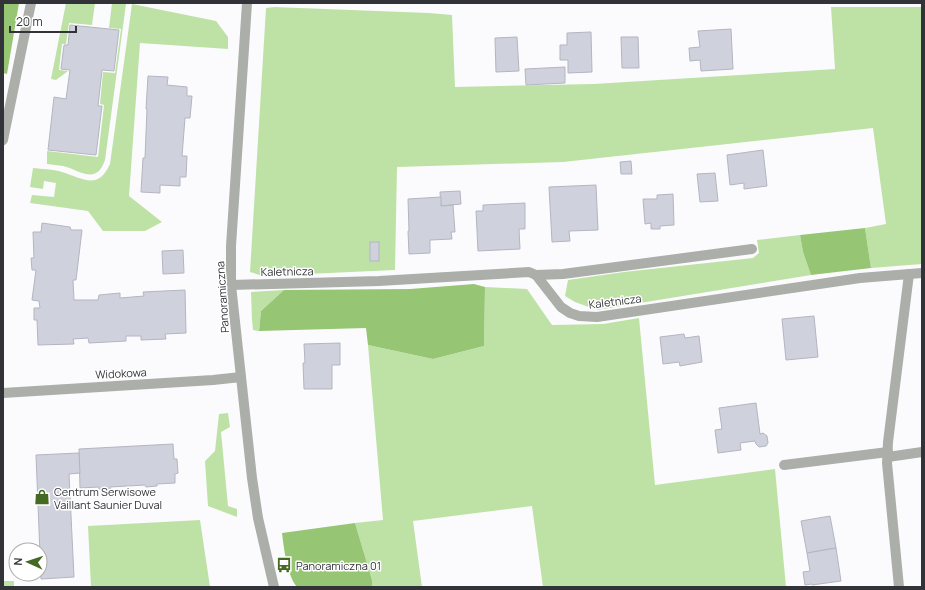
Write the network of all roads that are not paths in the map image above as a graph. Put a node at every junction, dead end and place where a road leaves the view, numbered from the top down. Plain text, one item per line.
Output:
1 (31, 3) edge
2 (247, 3) edge
3 (3, 140) edge
4 (752, 249) dead end
5 (922, 273) edge
6 (909, 274) junction
7 (536, 275) junction
8 (231, 285) junction
9 (241, 377) junction
10 (3, 392) edge
11 (922, 452) edge
12 (888, 454) junction
13 (784, 465) dead end
14 (274, 587) edge
15 (899, 587) edge

1 - 3 street
2 - 8 street, Panoramiczna
4 - 7 street
5 - 6 street, Kaletnicza
6 - 7 street, Kaletnicza
6 - 12 street
7 - 8 street, Kaletnicza
8 - 9 street, Panoramiczna
9 - 10 street, Widokowa
9 - 14 street, Panoramiczna
11 - 12 street
12 - 13 street
12 - 15 street

